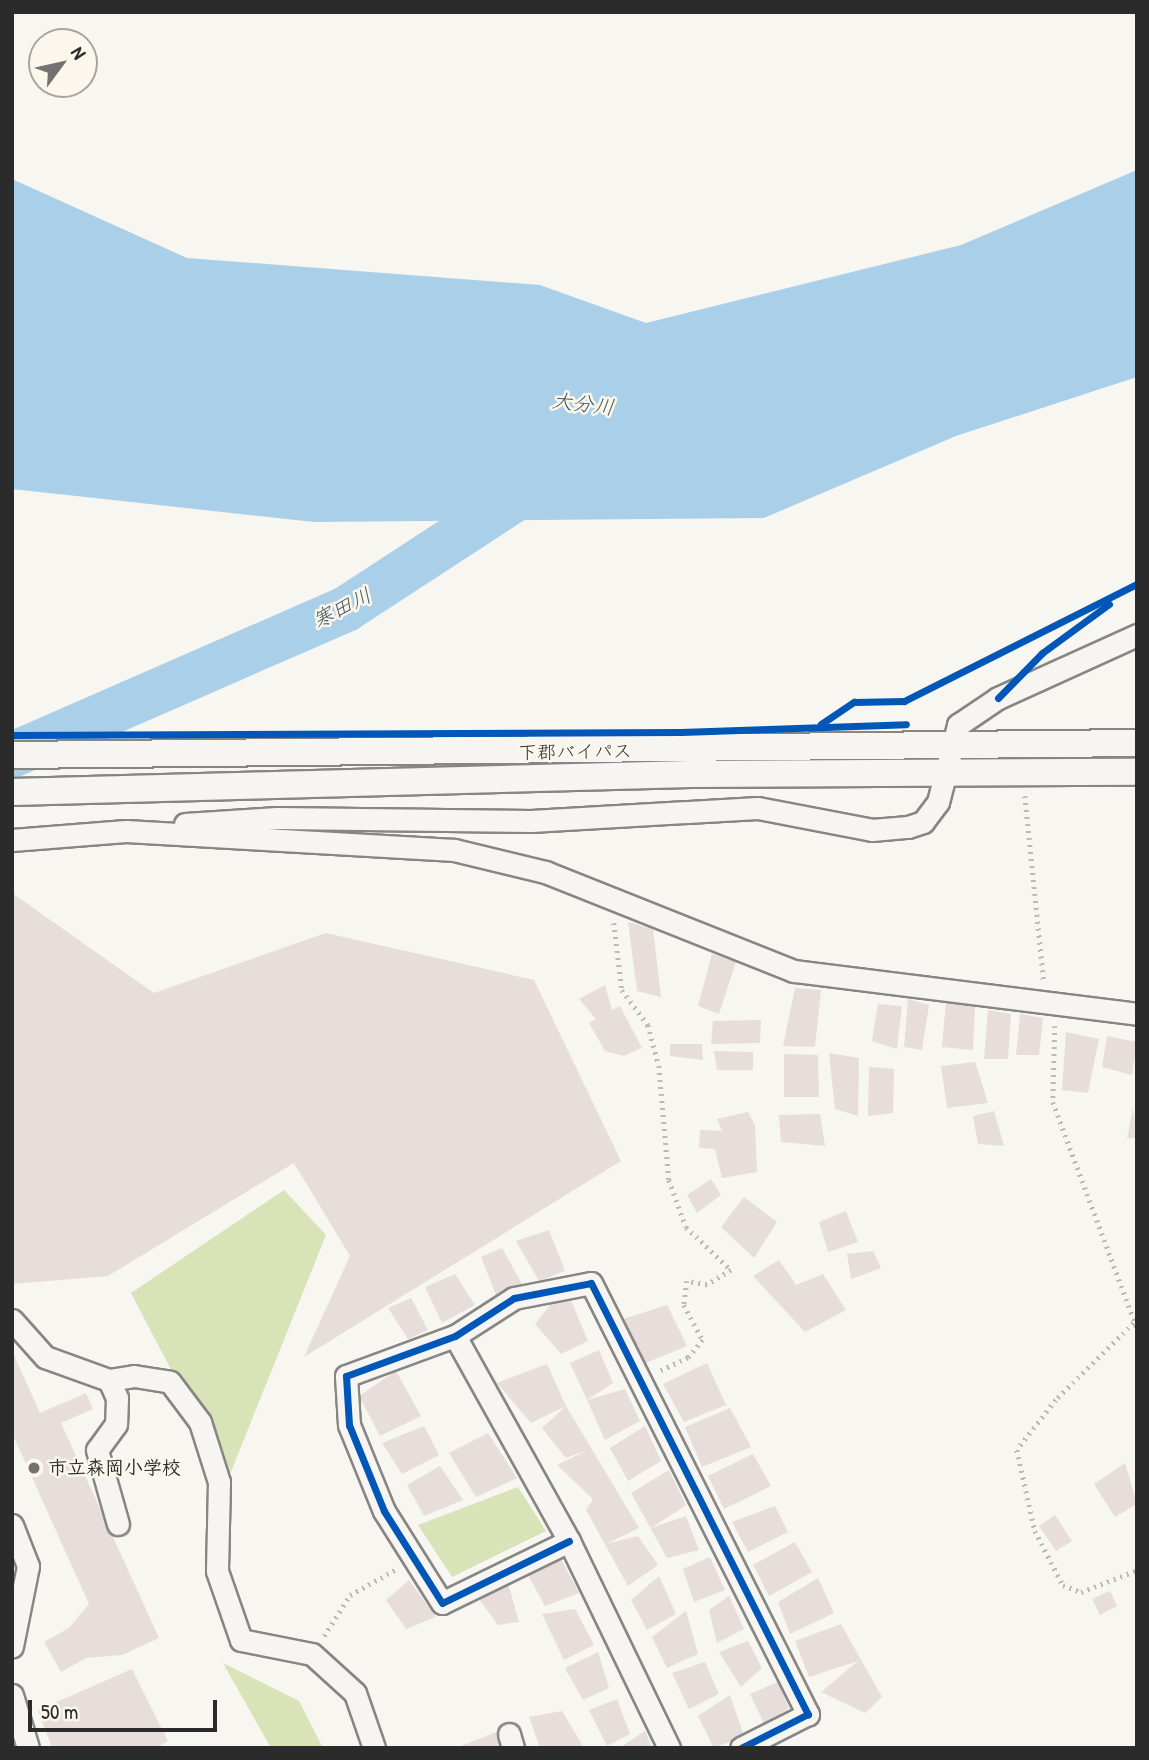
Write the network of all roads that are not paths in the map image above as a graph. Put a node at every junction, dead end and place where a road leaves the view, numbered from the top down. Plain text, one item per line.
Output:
1 (1137, 635) edge
2 (1137, 743) edge
3 (950, 745) junction
4 (12, 755) edge
5 (1137, 772) edge
6 (948, 775) junction
7 (12, 792) edge
8 (126, 831) junction
9 (12, 840) edge
10 (1137, 1014) edge
11 (12, 1320) edge
12 (455, 1336) junction
13 (109, 1380) junction
14 (118, 1524) dead end
15 (12, 1525) edge
16 (569, 1541) junction
17 (12, 1646) edge
18 (12, 1695) edge
19 (28, 1748) edge
20 (374, 1748) edge
21 (669, 1748) edge
22 (741, 1748) edge

1 - 3 street
2 - 3 street, 下郡バイパス
3 - 4 street, 下郡バイパス
3 - 6 street
5 - 6 street
6 - 7 street
6 - 8 street
8 - 9 street
8 - 10 street
11 - 13 street
12 - 16 street
12 - 16 street
12 - 22 street
13 - 14 street
13 - 20 street
15 - 17 street
16 - 21 street
18 - 19 street

